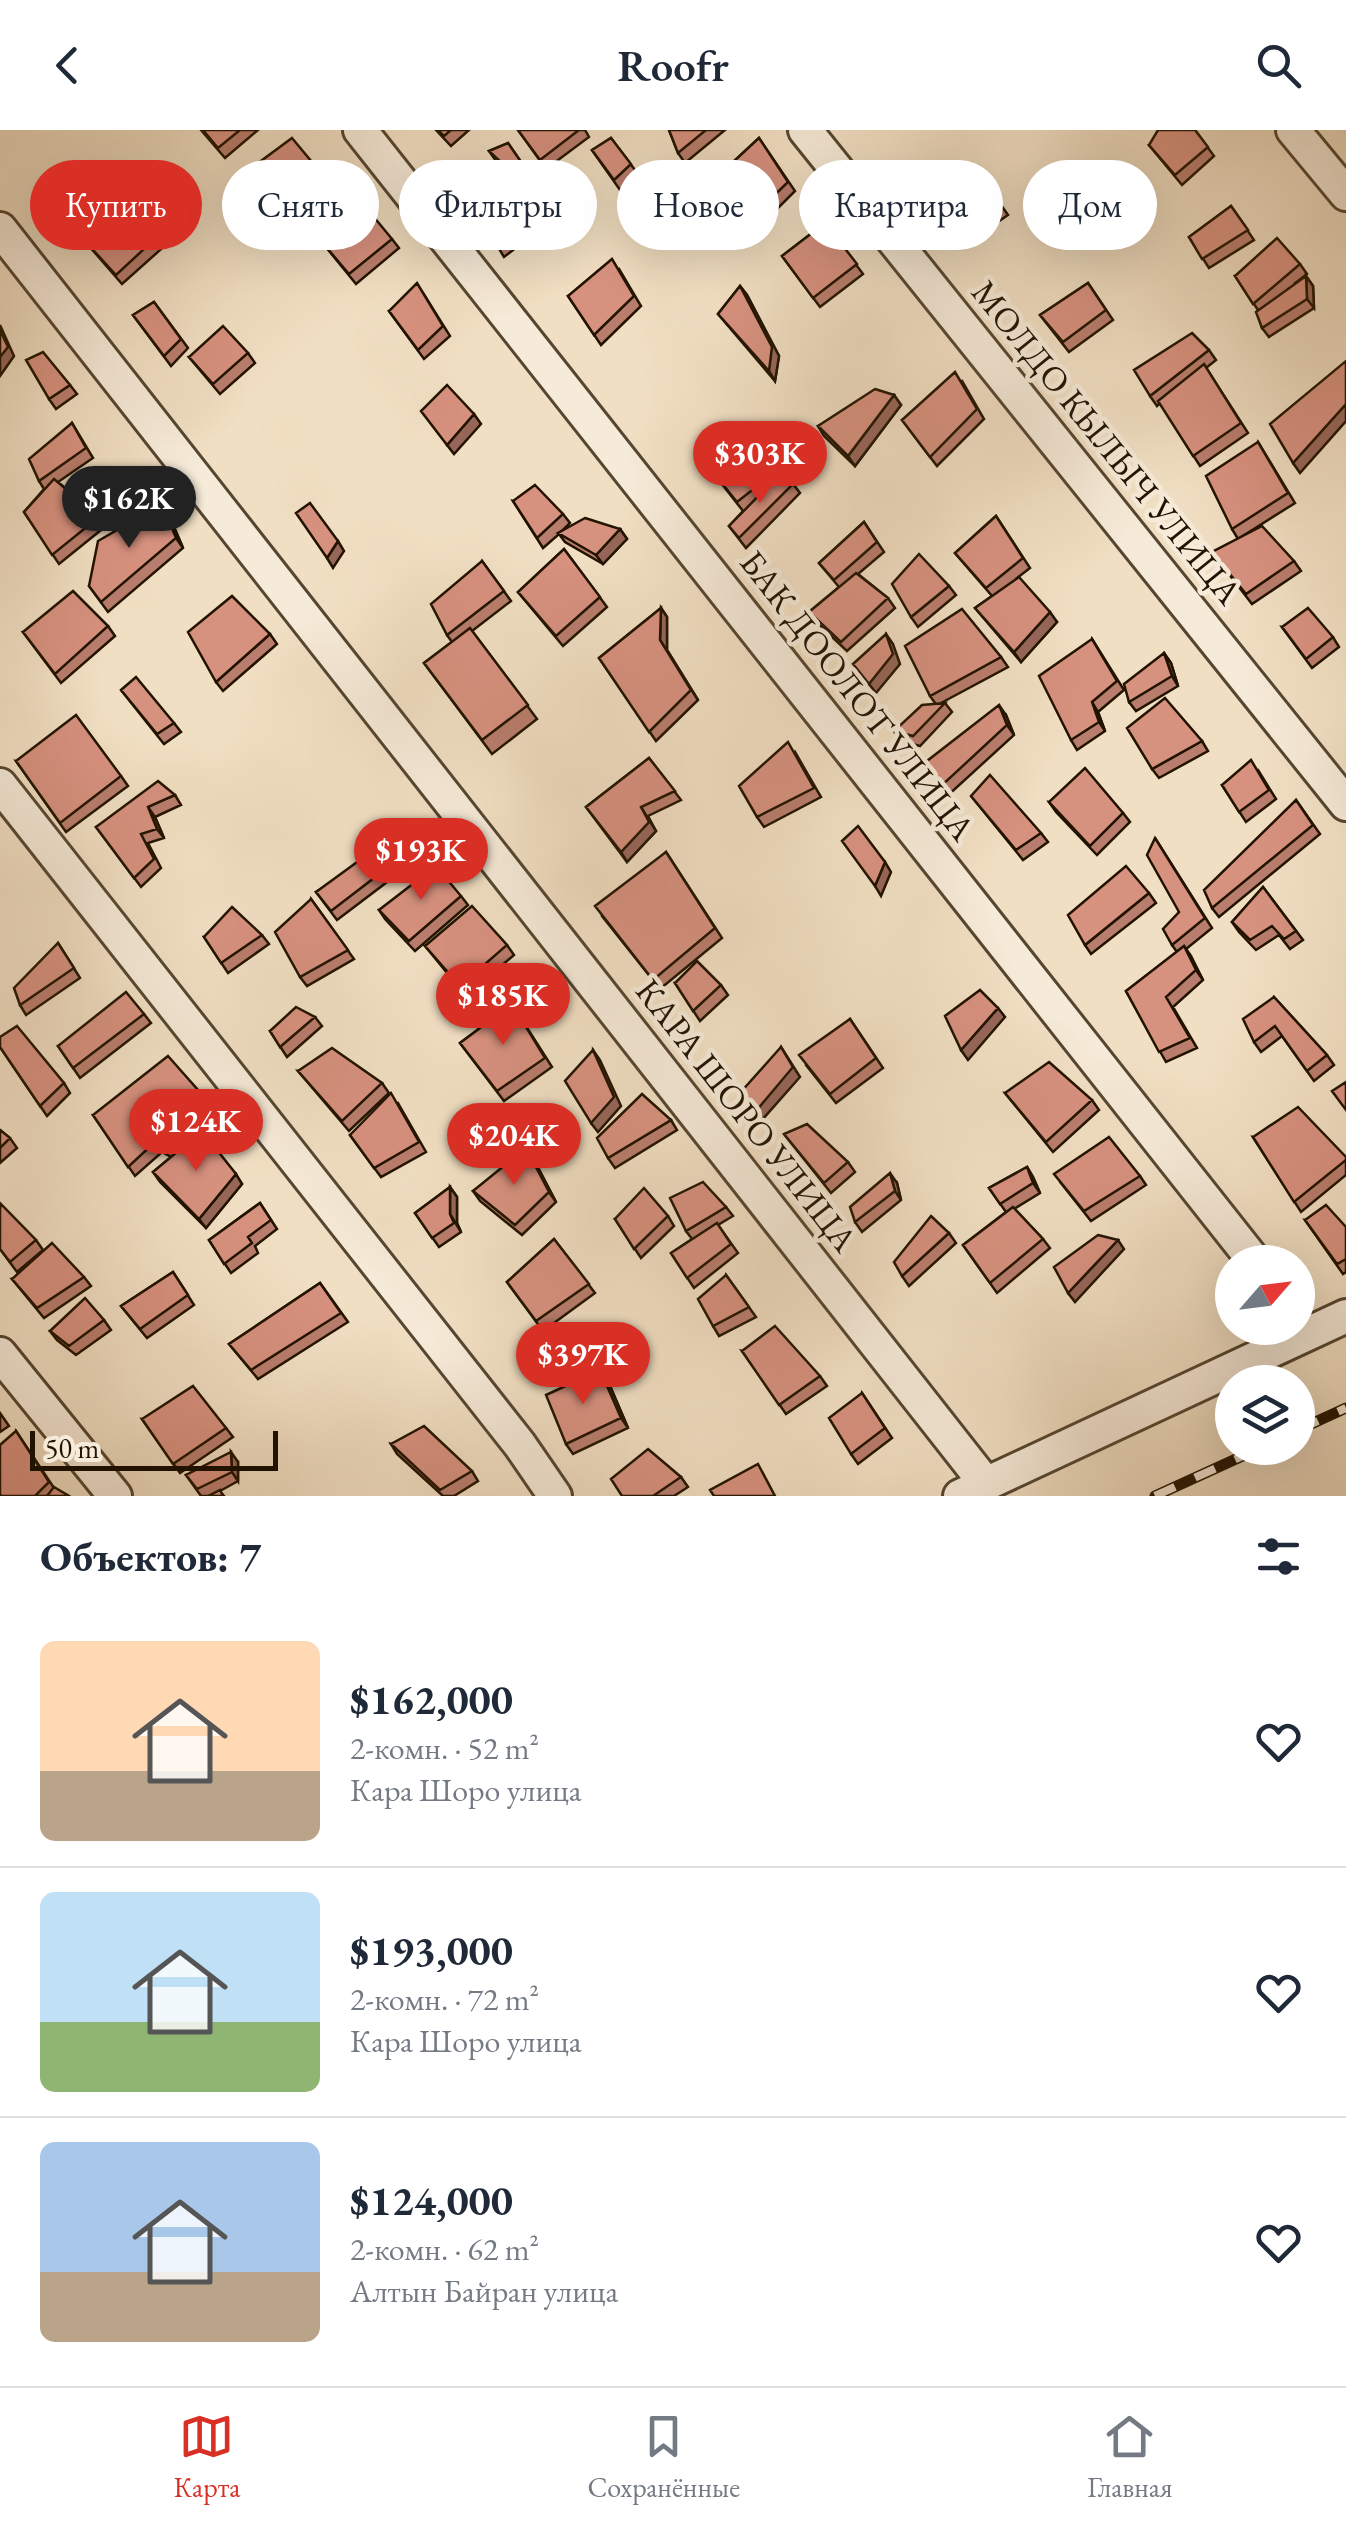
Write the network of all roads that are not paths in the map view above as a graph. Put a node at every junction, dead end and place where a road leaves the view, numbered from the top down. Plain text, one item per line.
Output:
1 (360, 130) edge
2 (806, 130) edge
3 (1294, 130) edge
4 (1346, 194) edge
5 (0, 229) edge
6 (0, 785) edge
7 (1346, 804) edge
8 (1242, 1245) edge
9 (1346, 1316) edge
10 (1315, 1322) edge
11 (1262, 1345) edge
12 (0, 1354) edge
13 (973, 1490) edge
14 (115, 1496) edge
15 (555, 1496) edge

1 - 8 street, БАК ДООЛОТ УЛИЦА
2 - 7 street, МОЛДО КЫЛЫЧ УЛИЦА
3 - 4 street
5 - 13 street, КАРА ШОРО УЛИЦА
6 - 15 street
9 - 10 street
11 - 13 street
12 - 14 street

